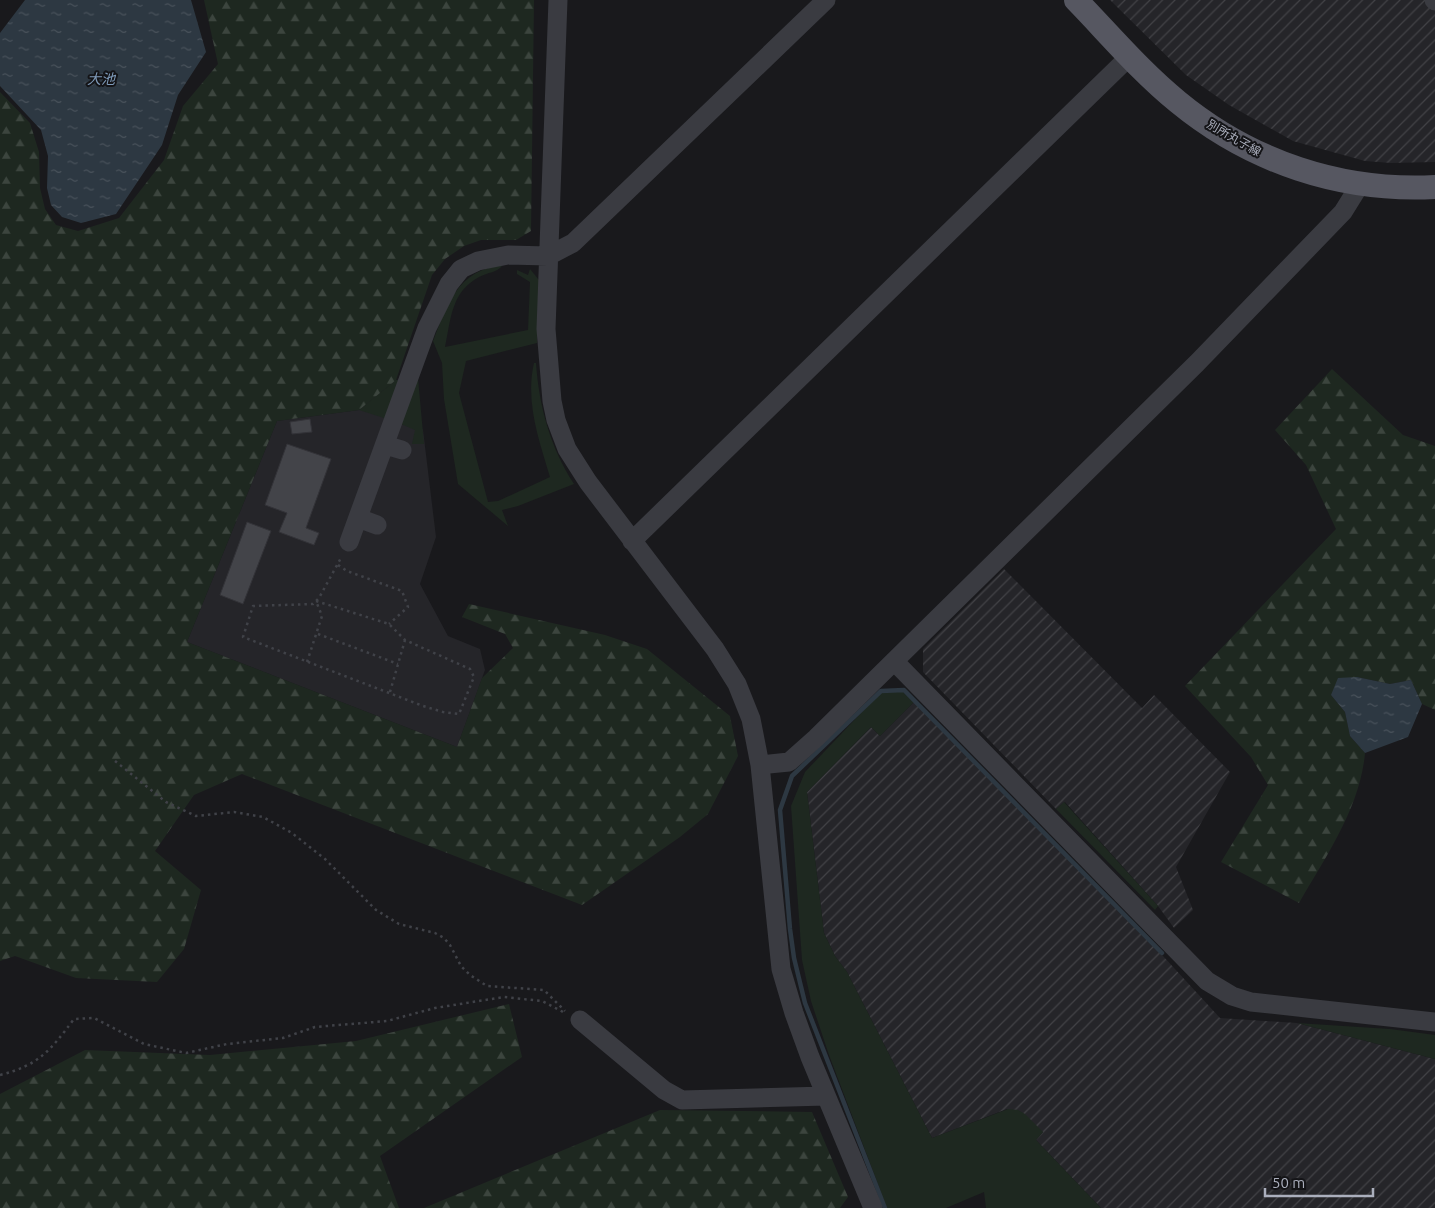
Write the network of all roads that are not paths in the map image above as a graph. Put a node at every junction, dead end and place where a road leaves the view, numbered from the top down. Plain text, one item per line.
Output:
1 (558, 0) edge
2 (826, 0) edge
3 (1076, 0) edge
4 (1130, 56) junction
5 (1361, 184) junction
6 (1435, 187) edge
7 (548, 256) junction
8 (358, 518) junction
9 (377, 525) dead end
10 (632, 541) junction
11 (349, 542) road end
12 (894, 661) junction
13 (760, 765) junction
14 (580, 1020) dead end
15 (1435, 1022) edge
16 (826, 1096) junction
17 (873, 1208) edge

1 - 7 street
2 - 7 street
3 - 4 main road, 別所丸子線
4 - 5 main road, 別所丸子線
4 - 10 street
5 - 6 main road, 別所丸子線
5 - 12 street
7 - 8 street
7 - 10 street
8 - 9 street
8 - 11 street
10 - 13 street
12 - 13 street
12 - 15 street
13 - 16 street
14 - 16 street
16 - 17 street

